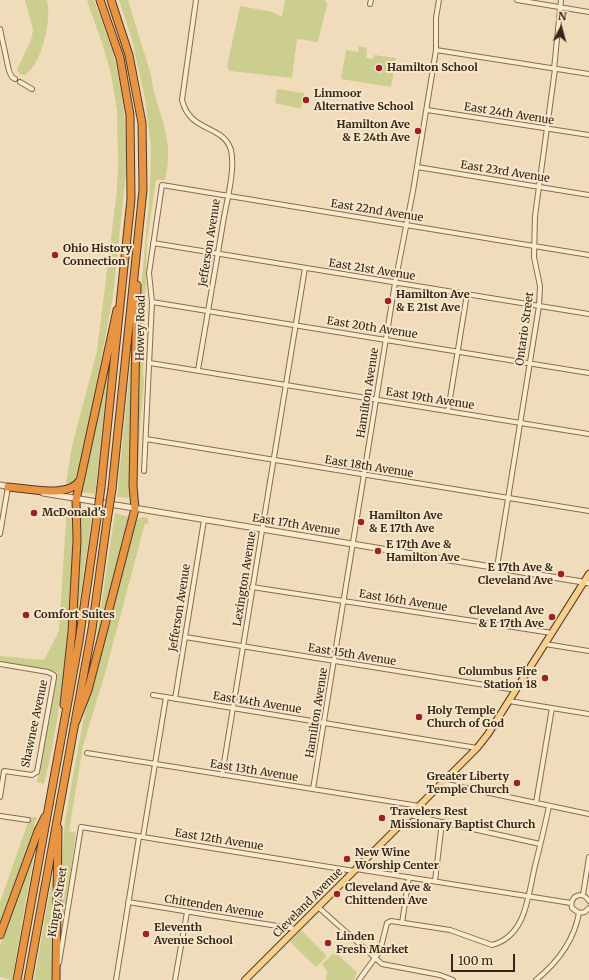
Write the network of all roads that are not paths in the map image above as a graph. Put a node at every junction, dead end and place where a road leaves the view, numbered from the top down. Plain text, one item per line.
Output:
1 (100, 0) edge
2 (111, 0) edge
3 (196, 0) edge
4 (439, 0) edge
5 (518, 0) edge
6 (561, 0) edge
7 (560, 7) junction
8 (589, 12) edge
9 (0, 30) edge
10 (2, 46) edge
11 (436, 50) junction
12 (555, 69) junction
13 (589, 74) edge
14 (14, 79) dead end
15 (20, 82) dead end
16 (32, 88) dead end
17 (427, 110) junction
18 (548, 129) junction
19 (589, 135) edge
20 (417, 167) junction
21 (162, 185) joint
22 (538, 187) junction
23 (589, 195) edge
24 (227, 196) junction
25 (407, 225) junction
26 (153, 244) junction
27 (534, 246) junction
28 (137, 253) junction
29 (217, 254) junction
30 (589, 255) edge
31 (305, 268) junction
32 (395, 282) junction
33 (467, 294) junction
34 (121, 297) junction
35 (152, 302) junction
36 (539, 306) junction
37 (208, 311) junction
38 (589, 314) edge
39 (295, 325) junction
40 (386, 340) junction
41 (458, 352) junction
42 (150, 363) junction
43 (529, 363) junction
44 (198, 370) junction
45 (589, 373) edge
46 (286, 384) junction
47 (376, 399) junction
48 (448, 411) junction
49 (519, 423) junction
50 (589, 434) edge
51 (146, 439) junction
52 (273, 460) junction
53 (144, 471) dead end
54 (83, 475) junction
55 (364, 475) junction
56 (4, 486) edge
57 (507, 498) junction
58 (76, 500) junction
59 (135, 510) junction
60 (589, 511) edge
61 (204, 520) junction
62 (262, 529) junction
63 (0, 534) edge
64 (353, 544) junction
65 (497, 567) junction
66 (589, 574) edge
67 (587, 583) edge
68 (252, 587) junction
69 (343, 601) junction
70 (552, 633) junction
71 (185, 637) junction
72 (545, 644) junction
73 (243, 646) junction
74 (589, 651) edge
75 (334, 661) junction
76 (0, 664) edge
77 (516, 690) junction
78 (153, 696) dead end
79 (166, 698) junction
80 (175, 699) junction
81 (509, 701) junction
82 (233, 708) junction
83 (552, 708) junction
84 (589, 714) edge
85 (324, 723) junction
86 (64, 724) junction
87 (74, 726) junction
88 (477, 748) junction
89 (87, 753) dead end
90 (155, 764) junction
91 (222, 775) junction
92 (442, 783) junction
93 (313, 789) junction
94 (0, 797) edge
95 (536, 803) junction
96 (419, 806) junction
97 (550, 806) junction
98 (48, 810) junction
99 (58, 812) junction
100 (589, 814) edge
101 (410, 815) junction
102 (0, 816) edge
103 (28, 820) dead end
104 (442, 822) junction
105 (81, 827) joint
106 (141, 837) junction
107 (540, 844) junction
108 (589, 857) edge
109 (355, 870) junction
110 (409, 878) junction
111 (434, 881) junction
112 (583, 895) junction
113 (530, 896) junction
114 (589, 901) edge
115 (128, 902) junction
116 (571, 903) junction
117 (318, 907) junction
118 (589, 908) edge
119 (187, 912) junction
120 (579, 913) junction
121 (402, 922) junction
122 (296, 929) junction
123 (0, 936) edge
124 (375, 959) junction
125 (18, 980) edge
126 (28, 980) edge
127 (57, 980) edge
128 (116, 980) edge
129 (175, 980) edge
130 (245, 980) edge
131 (358, 980) edge
132 (453, 980) edge
133 (536, 980) edge

1 - 34 highway
2 - 28 highway
3 - 24 street, Jefferson Avenue
4 - 11 street, Hamilton Avenue
5 - 7 street
6 - 7 street, Ontario Street
7 - 8 street
7 - 12 street, Ontario Street
9 - 10 street
10 - 14 street
11 - 12 street
11 - 17 street, Hamilton Avenue
12 - 13 street
12 - 18 street, Ontario Street
15 - 16 street
17 - 18 street, East 24th Avenue
17 - 20 street, Hamilton Avenue
18 - 19 street, East 24th Avenue
18 - 22 street, Ontario Street
20 - 22 street, East 23rd Avenue
20 - 25 street, Hamilton Avenue
21 - 24 street, East 22nd Avenue
21 - 26 street, Howey Road
22 - 23 street, East 23rd Avenue
22 - 27 street, Ontario Street
24 - 25 street, East 22nd Avenue
24 - 29 street, Jefferson Avenue
25 - 27 street, East 22nd Avenue
25 - 32 street, Hamilton Avenue
26 - 29 street, East 21st Avenue
26 - 35 street, Howey Road
27 - 30 street, East 22nd Avenue
27 - 36 street, Ontario Street
28 - 59 highway
28 - 87 highway, bridge
29 - 31 street, East 21st Avenue
29 - 37 street, Jefferson Avenue
31 - 32 street, East 21st Avenue
31 - 39 street, Lexington Avenue
32 - 33 street, East 21st Avenue
32 - 40 street, Hamilton Avenue
33 - 36 street, East 21st Avenue
33 - 41 street
34 - 54 highway
34 - 86 highway, bridge
35 - 37 street, East 20th Avenue
35 - 42 street, Howey Road
36 - 38 street, East 21st Avenue
36 - 43 street, Ontario Street
37 - 39 street, East 20th Avenue
37 - 44 street, Jefferson Avenue
39 - 40 street, East 20th Avenue
39 - 46 street, Lexington Avenue
40 - 41 street, East 20th Avenue
40 - 47 street, Hamilton Avenue
41 - 43 street, East 20th Avenue
41 - 48 street
42 - 44 street, East 19th Avenue
42 - 51 street, Howey Road
43 - 45 street, East 20th Avenue
43 - 49 street, Ontario Street
44 - 46 street, East 19th Avenue
46 - 47 street, East 19th Avenue
46 - 52 street, Lexington Avenue
47 - 48 street, East 19th Avenue
47 - 55 street, Hamilton Avenue
48 - 49 street, East 19th Avenue
49 - 50 street, East 19th Avenue
49 - 57 street, Ontario Street
51 - 52 street, East 18th Avenue
51 - 53 street, Howey Road
52 - 55 street, East 18th Avenue
52 - 62 street, Lexington Avenue
54 - 56 highway
54 - 58 highway
55 - 57 street, East 18th Avenue
55 - 64 street, Hamilton Avenue
56 - 58 street, East 17th Avenue
56 - 63 street
57 - 60 street, East 18th Avenue
57 - 65 street, Ontario Street
58 - 59 street, East 17th Avenue
58 - 86 highway
59 - 61 street, East 17th Avenue
59 - 87 highway
61 - 62 street, East 17th Avenue
61 - 71 street, Jefferson Avenue
62 - 64 street, East 17th Avenue
62 - 68 street, Lexington Avenue
64 - 65 street, East 17th Avenue
64 - 69 street, Hamilton Avenue
65 - 67 street, East 17th Avenue
66 - 67 main road, Cleveland Avenue
67 - 70 main road, Cleveland Avenue
68 - 69 street, East 16th Avenue
68 - 73 street, Lexington Avenue
69 - 70 street, East 16th Avenue
69 - 75 street, Hamilton Avenue
70 - 72 main road, Cleveland Avenue
71 - 73 street, East 15th Avenue
71 - 80 street, Jefferson Avenue
72 - 74 street
72 - 77 main road, Cleveland Avenue
73 - 75 street, East 15th Avenue
73 - 82 street, Lexington Avenue
75 - 77 street, East 15th Avenue
75 - 85 street, Hamilton Avenue
76 - 94 street, Shawnee Avenue
77 - 81 main road, Cleveland Avenue
78 - 79 street, East 14th Avenue
79 - 80 street, East 14th Avenue
79 - 90 street
80 - 82 street, East 14th Avenue
81 - 83 street
81 - 88 main road, Cleveland Avenue
82 - 85 street, East 14th Avenue
82 - 91 street, Lexington Avenue
83 - 84 street
83 - 95 street
85 - 88 street, East 14th Avenue
85 - 93 street, Hamilton Avenue
86 - 98 highway
87 - 99 highway
88 - 92 main road, Cleveland Avenue
89 - 90 street, East 13th Avenue
90 - 91 street, East 13th Avenue
90 - 106 street
91 - 93 street, East 13th Avenue
92 - 95 street
92 - 96 main road, Cleveland Avenue
93 - 96 street, East 13th Avenue
95 - 97 street
96 - 101 main road, Cleveland Avenue
97 - 100 street
97 - 107 street
98 - 123 highway
98 - 125 highway
99 - 126 highway
99 - 127 highway
101 - 104 street
101 - 109 main road, Cleveland Avenue
102 - 103 street
104 - 107 street
104 - 111 street
105 - 106 street, East 12th Avenue
105 - 127 street, Kingry Street
106 - 109 street, East 12th Avenue
106 - 115 street
107 - 113 street
108 - 112 street
109 - 110 street, East 12th Avenue
109 - 117 main road, Cleveland Avenue
110 - 111 street, East 12th Avenue
110 - 121 street
111 - 113 street, East 12th Avenue
112 - 114 street
112 - 116 street
113 - 116 street, East 12th Avenue
113 - 121 street
115 - 119 street, Chittenden Avenue
115 - 128 street
116 - 120 street
117 - 122 main road, Cleveland Avenue
117 - 124 street
118 - 120 street
119 - 122 street, Chittenden Avenue
119 - 129 street
120 - 133 street
121 - 124 street
122 - 130 main road, Cleveland Avenue
124 - 131 street
124 - 132 street

